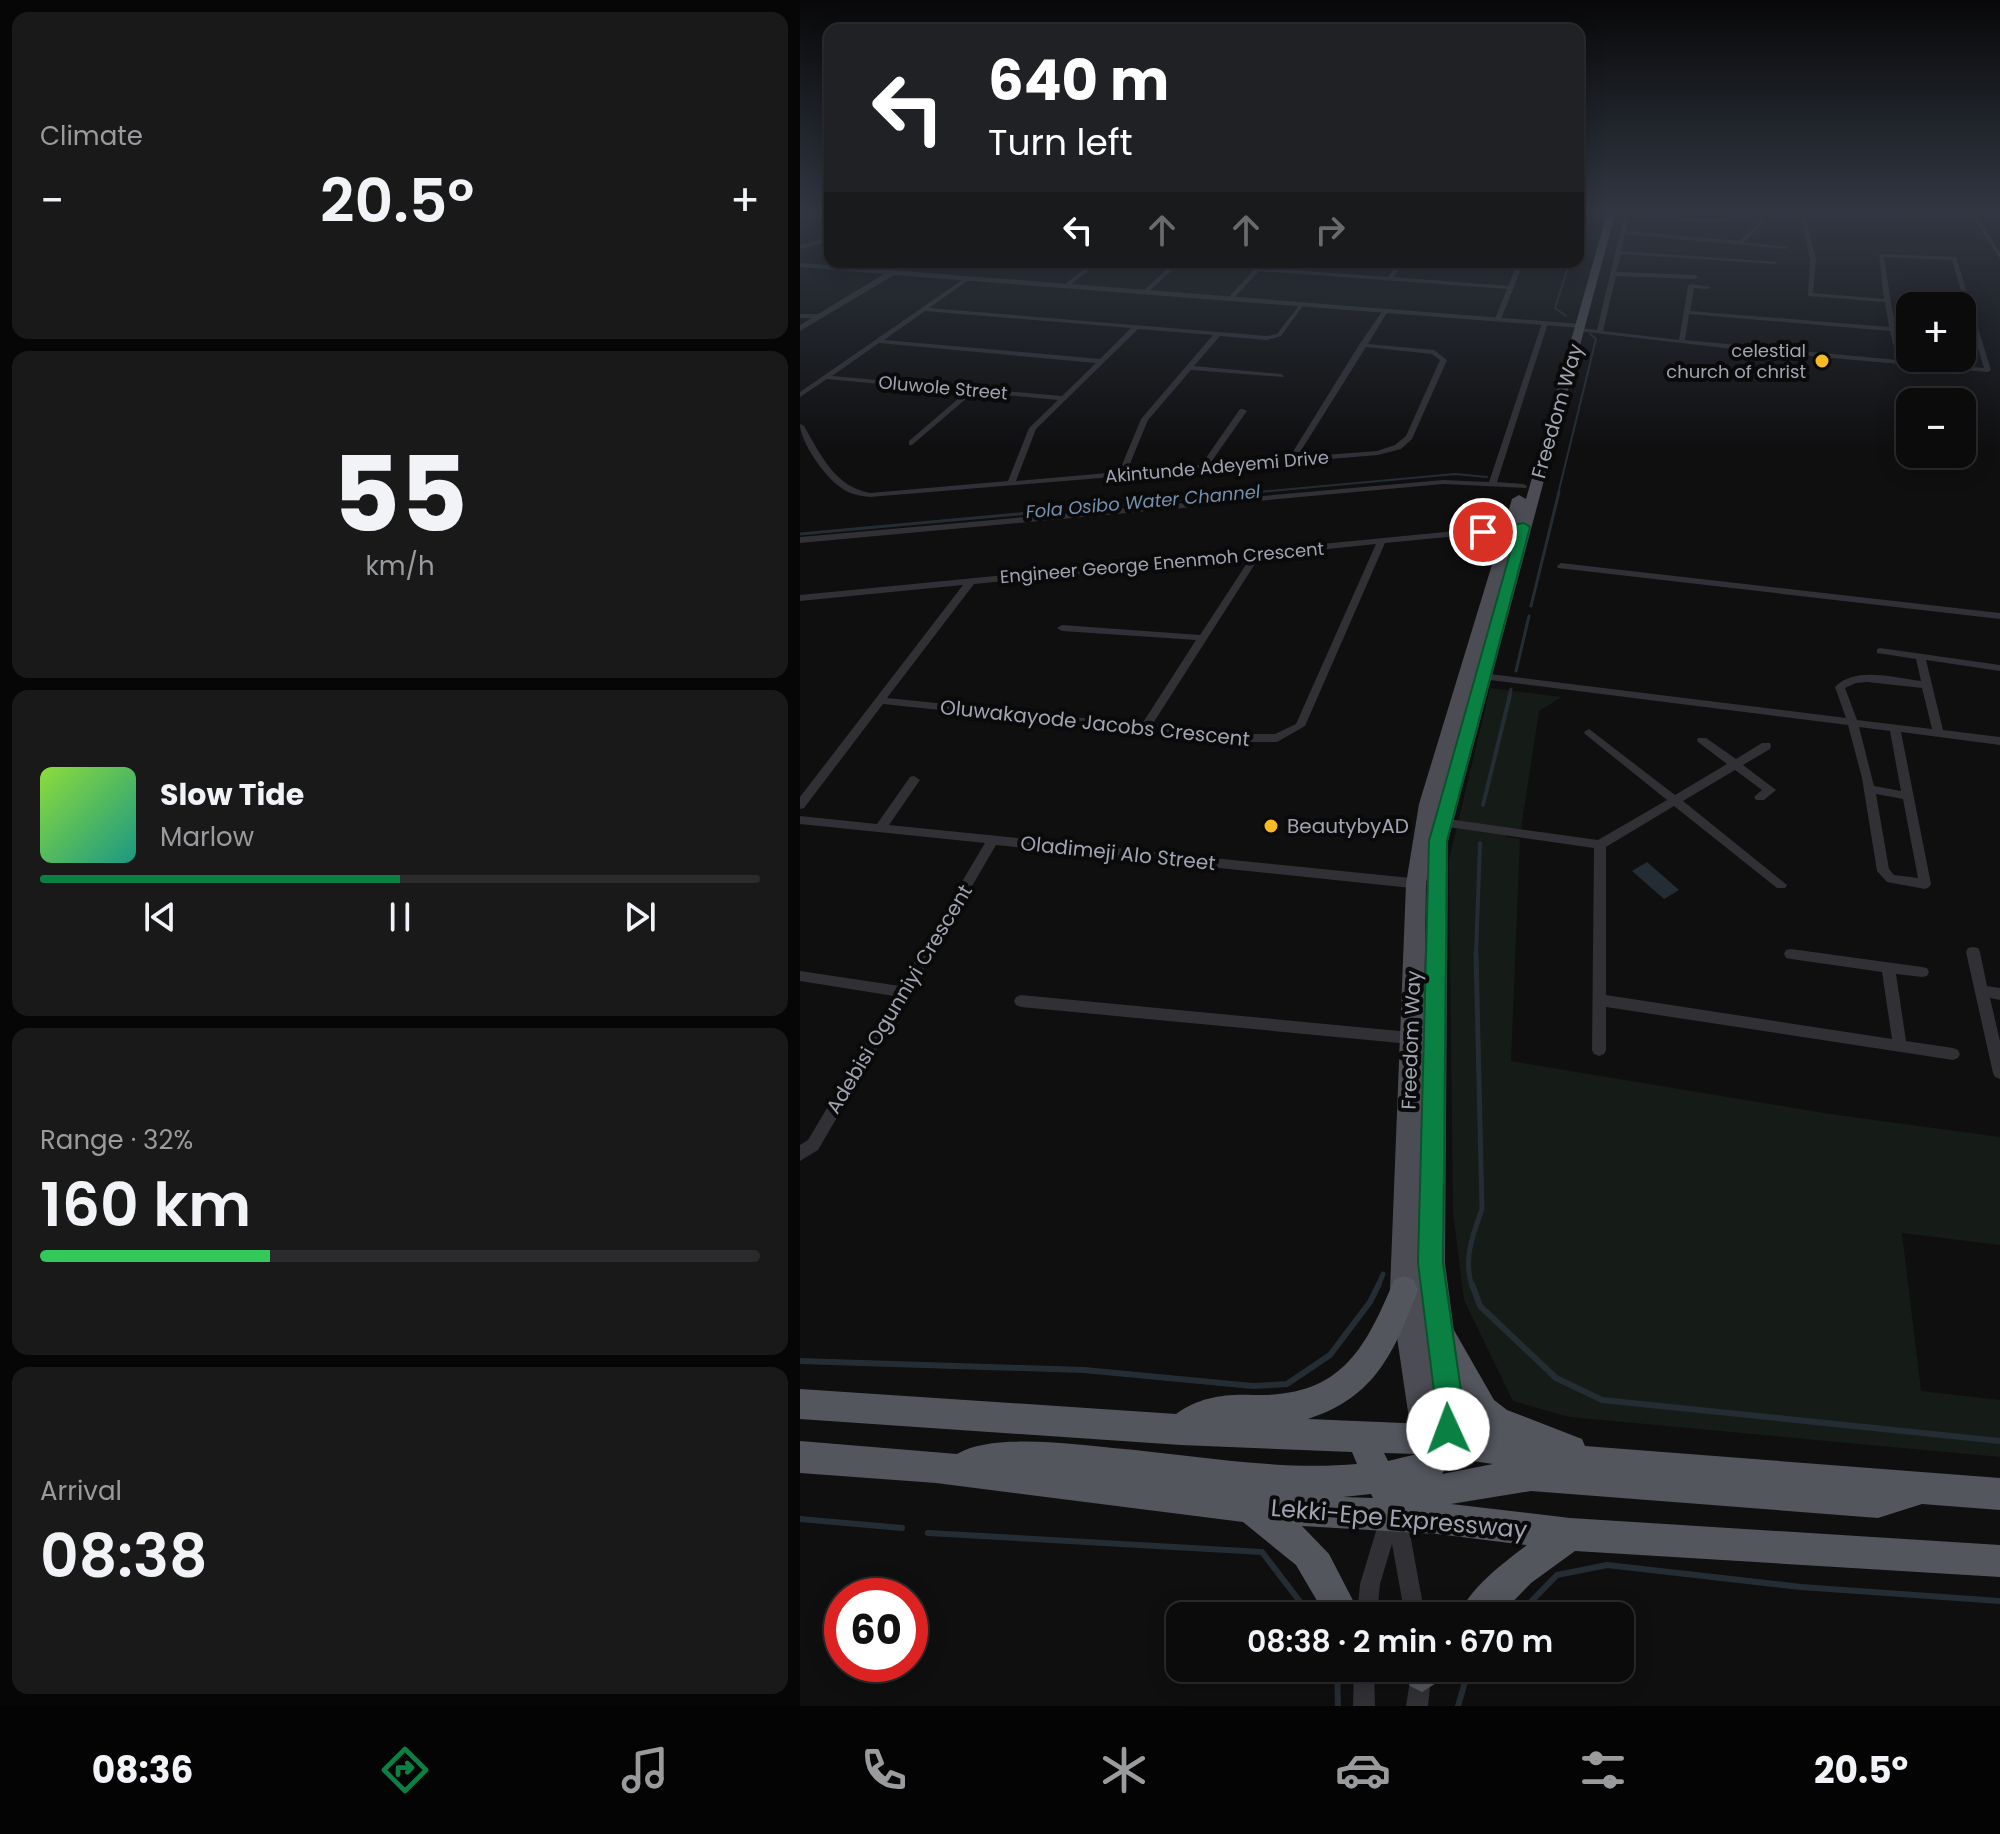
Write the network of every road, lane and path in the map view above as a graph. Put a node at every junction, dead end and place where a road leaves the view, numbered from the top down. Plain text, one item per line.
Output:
1 (864, 290) edge
2 (951, 290) edge
3 (1114, 290) edge
4 (1148, 290) edge
5 (1239, 290) edge
6 (1510, 290) edge
7 (1587, 290) edge
8 (1610, 290) edge
9 (1690, 290) edge
10 (1810, 290) edge
11 (1887, 290) edge
12 (1145, 292) junction
13 (1230, 299) junction
14 (1889, 301) junction
15 (1302, 305) junction
16 (923, 309) junction
17 (1385, 311) junction
18 (1686, 312) junction
19 (800, 316) edge
20 (821, 316) junction
21 (1498, 319) junction
22 (1545, 323) junction
23 (1136, 327) junction
24 (1577, 327) junction
25 (800, 329) edge
26 (1891, 329) junction
27 (1976, 330) edge
28 (1600, 332) junction
29 (1218, 334) junction
30 (878, 341) junction
31 (1682, 341) junction
32 (1362, 345) junction
33 (1896, 346) edge
34 (1100, 361) junction
35 (1896, 362) edge
36 (1189, 368) junction
37 (1976, 369) edge
38 (1281, 376) dead end
39 (826, 377) junction
40 (972, 390) junction
41 (800, 395) edge
42 (1061, 398) junction
43 (1243, 411) dead end
44 (800, 426) edge
45 (912, 443) dead end
46 (1292, 460) junction
47 (1203, 468) junction
48 (1122, 475) junction
49 (1493, 482) junction
50 (1011, 484) junction
51 (1523, 486) junction
52 (1516, 528) junction
53 (800, 540) edge
54 (1381, 542) junction
55 (1257, 554) junction
56 (1561, 566) dead end
57 (971, 581) junction
58 (800, 598) edge
59 (2000, 616) edge
60 (1062, 628) dead end
61 (1202, 638) junction
62 (1880, 651) dead end
63 (1920, 656) junction
64 (2000, 668) edge
65 (1482, 676) junction
66 (1927, 685) junction
67 (879, 700) junction
68 (1855, 724) junction
69 (1145, 727) junction
70 (1895, 729) junction
71 (1589, 732) dead end
72 (1938, 733) junction
73 (1702, 740) dead end
74 (2000, 741) edge
75 (1766, 746) dead end
76 (1735, 764) junction
77 (914, 780) dead end
78 (1871, 789) junction
79 (1907, 796) junction
80 (1760, 797) dead end
81 (1674, 800) junction
82 (800, 805) edge
83 (800, 820) edge
84 (1441, 822) junction
85 (880, 829) junction
86 (993, 840) junction
87 (1600, 845) junction
88 (1426, 884) junction
89 (1781, 885) dead end
90 (1973, 952) dead end
91 (1791, 954) dead end
92 (1888, 967) junction
93 (1922, 972) dead end
94 (800, 976) edge
95 (1982, 991) junction
96 (904, 992) junction
97 (2000, 994) edge
98 (1599, 1000) junction
99 (1021, 1001) dead end
100 (1410, 1038) junction
101 (1900, 1046) junction
102 (1599, 1050) dead end
103 (1953, 1054) dead end
104 (2000, 1073) edge
105 (800, 1154) edge
106 (1404, 1290) junction
107 (1441, 1335) junction
108 (800, 1404) edge
109 (1181, 1430) junction
110 (1361, 1437) junction
111 (1435, 1447) junction
112 (800, 1457) edge
113 (936, 1467) junction
114 (1624, 1467) junction
115 (1381, 1478) junction
116 (1927, 1489) junction
117 (1448, 1491) junction
118 (2000, 1494) edge
119 (1247, 1507) junction
120 (1394, 1514) junction
121 (1463, 1521) junction
122 (1570, 1534) junction
123 (2000, 1561) edge
124 (1338, 1602) edge
125 (1368, 1602) edge
126 (1412, 1602) edge
127 (1489, 1602) edge
128 (1364, 1682) edge
129 (1364, 1706) edge

1 - 20 street
2 - 16 street
3 - 12 street
4 - 12 street
5 - 13 street
6 - 21 street
7 - 24 main road, Freedom Way
8 - 28 street
9 - 18 street
10 - 14 street
11 - 14 street
12 - 13 street
13 - 15 street
14 - 26 street
15 - 17 street
15 - 29 street
16 - 23 street
16 - 30 street
17 - 21 street
17 - 32 street
18 - 26 street
18 - 31 street
19 - 20 street
20 - 25 street
21 - 22 street
22 - 24 street
22 - 49 street
23 - 29 street
23 - 34 street
24 - 28 street
24 - 51 main road, Freedom Way
24 - 52 main road, Freedom Way
26 - 33 street
27 - 37 street
28 - 31 street
29 - 36 street
30 - 34 street
30 - 39 street
31 - 35 street
32 - 46 street
32 - 46 street, Akintunde Adeyemi Drive
34 - 42 street
36 - 38 street
36 - 48 street
39 - 40 street, Oluwole Street
39 - 41 street
40 - 42 street, Oluwole Street
40 - 45 street
42 - 50 street
43 - 47 street
44 - 50 street, Akintunde Adeyemi Drive
46 - 47 street, Akintunde Adeyemi Drive
47 - 48 street, Akintunde Adeyemi Drive
48 - 50 street, Akintunde Adeyemi Drive
49 - 51 street
49 - 53 street
51 - 52 main road, Freedom Way
52 - 54 street, Engineer George Enenmoh Crescent
52 - 65 main road, Freedom Way
52 - 88 main road, Freedom Way
54 - 55 street, Engineer George Enenmoh Crescent
54 - 69 street, Oluwakayode Jacobs Crescent
55 - 57 street, Engineer George Enenmoh Crescent
55 - 61 street
56 - 59 street
57 - 58 street, Engineer George Enenmoh Crescent
57 - 67 street
60 - 61 street
61 - 69 street
62 - 63 street
63 - 64 street
63 - 66 street
65 - 68 street
65 - 84 main road, Freedom Way
66 - 68 street
66 - 72 street
67 - 69 street, Oluwakayode Jacobs Crescent
67 - 82 street
68 - 70 street
68 - 78 street
70 - 72 street
70 - 79 street
71 - 81 street
72 - 74 street
73 - 76 street
75 - 76 street
76 - 80 street
76 - 81 street
77 - 85 street
78 - 79 street
78 - 79 street
81 - 87 street
81 - 89 street
83 - 85 street, Oladimeji Alo Street
84 - 87 street
84 - 88 main road, Freedom Way
85 - 86 street, Oladimeji Alo Street
86 - 88 street, Oladimeji Alo Street
86 - 96 street, Adebisi Ogunniyi Crescent
87 - 98 street
88 - 100 main road, Freedom Way
88 - 107 main road, Freedom Way
90 - 95 street
91 - 92 street
92 - 93 street
92 - 101 street
94 - 96 street
95 - 97 street
95 - 104 street
96 - 105 street, Adebisi Ogunniyi Crescent
98 - 101 street
98 - 102 street
99 - 100 street
100 - 106 main road, Freedom Way
101 - 103 street
106 - 109 highway
106 - 111 main road, Freedom Way
107 - 111 main road, Freedom Way
107 - 114 highway
108 - 109 highway
109 - 110 highway
110 - 111 highway
110 - 115 highway
111 - 114 highway
111 - 115 highway
111 - 117 highway
112 - 113 highway, Lekki-Epe Expressway
113 - 115 highway
113 - 119 highway, Lekki-Epe Expressway
114 - 116 highway
115 - 120 highway
116 - 117 highway
116 - 118 highway
117 - 120 highway
117 - 121 highway
119 - 120 highway, Lekki-Epe Expressway
119 - 124 highway
120 - 121 highway, Lekki-Epe Expressway
120 - 125 street
120 - 126 street
121 - 122 highway, Lekki-Epe Expressway
122 - 123 highway, Lekki-Epe Expressway
122 - 127 highway
128 - 129 street

